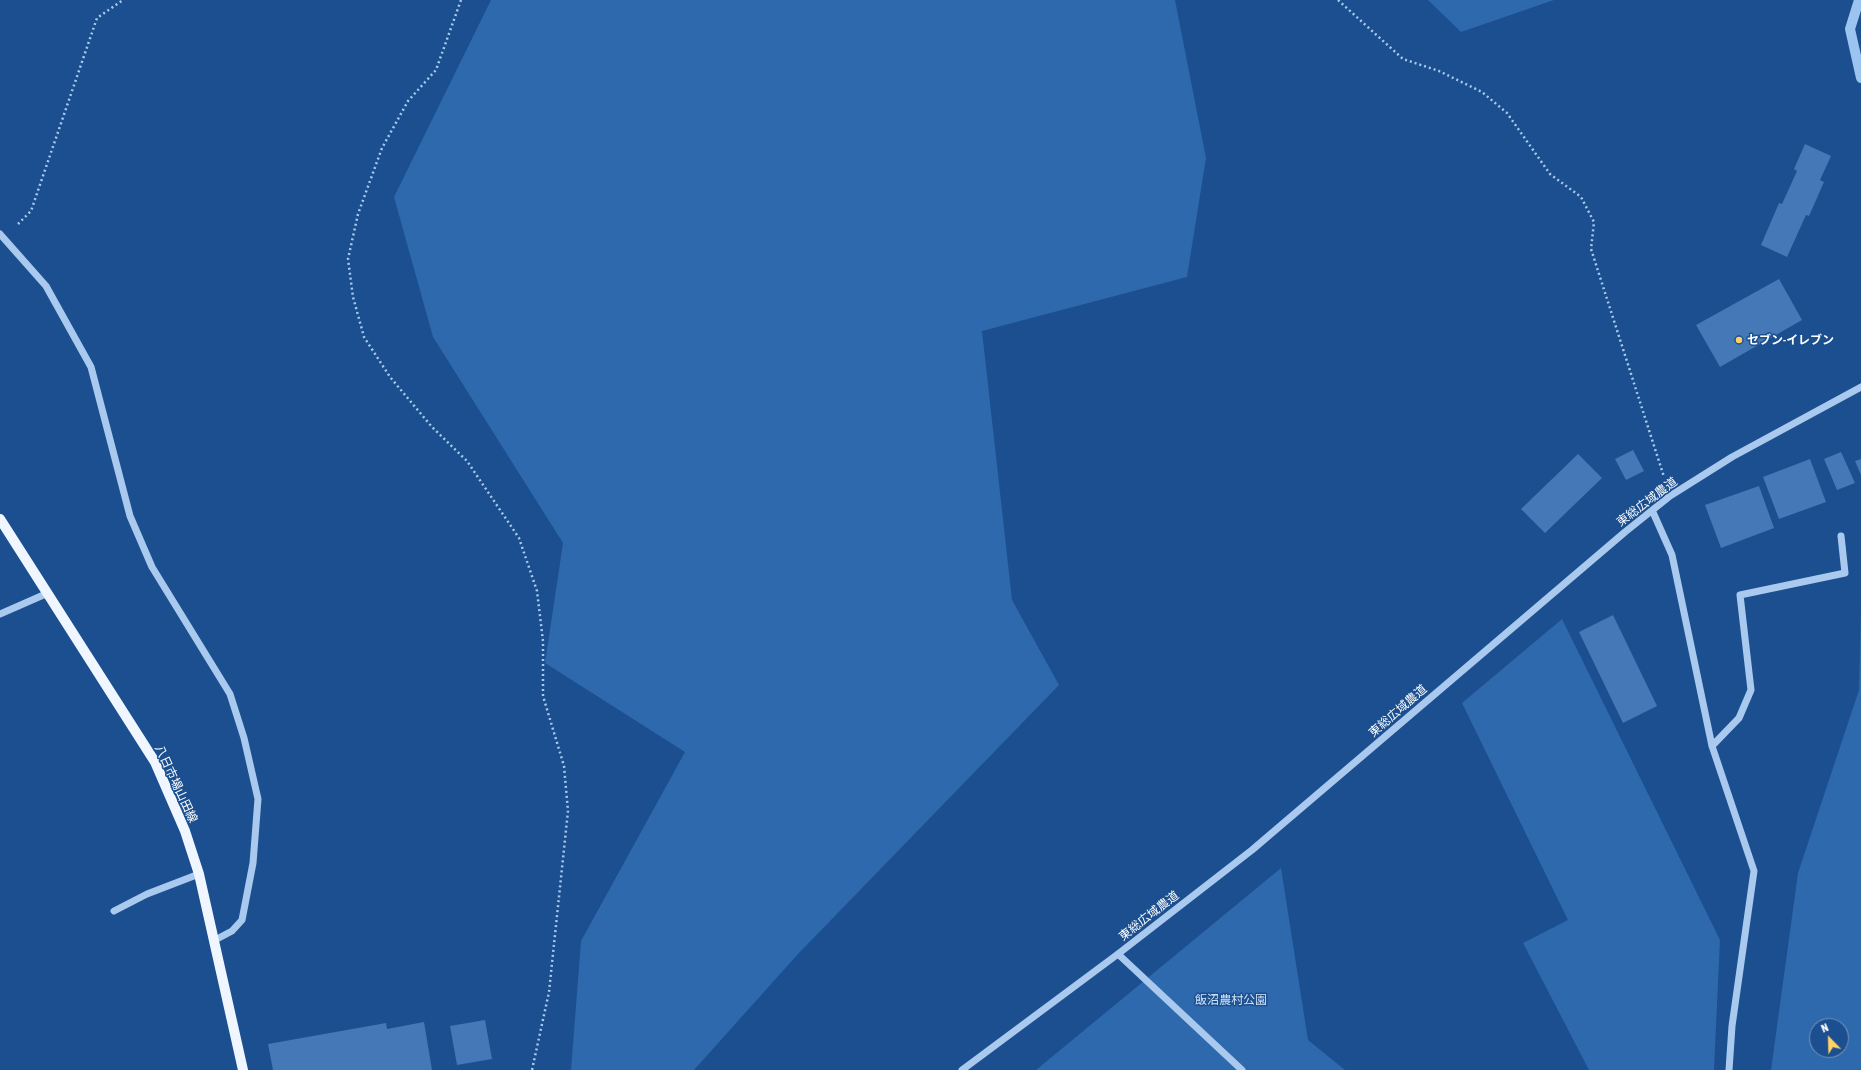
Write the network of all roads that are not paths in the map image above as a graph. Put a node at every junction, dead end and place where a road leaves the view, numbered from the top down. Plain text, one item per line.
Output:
1 (2, 236) edge
2 (1861, 386) edge
3 (1652, 510) junction
4 (0, 519) edge
5 (1841, 536) dead end
6 (48, 594) junction
7 (0, 614) edge
8 (1712, 746) junction
9 (199, 874) junction
10 (114, 911) dead end
11 (215, 940) junction
12 (1118, 954) junction
13 (243, 1070) edge
14 (962, 1070) edge
15 (1242, 1070) edge
16 (1729, 1070) edge

1 - 11 street
2 - 3 street, 東総広域農道
3 - 8 street
3 - 12 street, 東総広域農道
4 - 6 main road, 八日市場山田線
5 - 8 street
6 - 7 street
6 - 9 main road, 八日市場山田線
8 - 16 street
9 - 10 street
9 - 11 main road, 八日市場山田線
11 - 13 main road, 八日市場山田線
12 - 14 street, 東総広域農道
12 - 15 street

